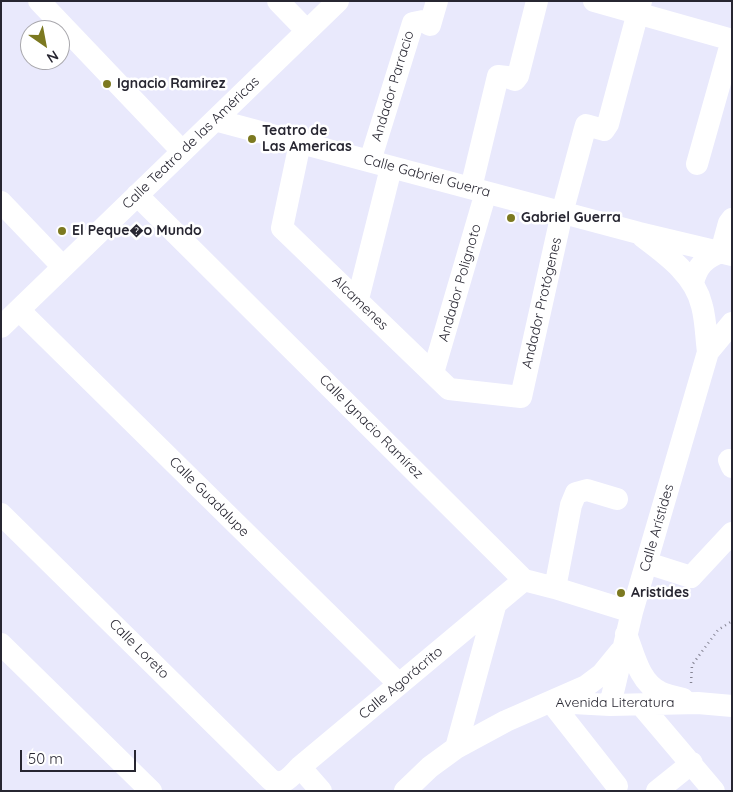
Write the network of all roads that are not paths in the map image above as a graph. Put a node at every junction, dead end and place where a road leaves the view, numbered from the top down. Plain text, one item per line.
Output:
1 (39, 1) edge
2 (278, 1) edge
3 (338, 1) edge
4 (437, 1) edge
5 (537, 1) edge
6 (594, 1) edge
7 (640, 7) edge
8 (307, 32) junction
9 (732, 40) edge
10 (215, 120) junction
11 (300, 143) junction
12 (182, 152) junction
13 (370, 161) junction
14 (697, 164) dead end
15 (391, 168) junction
16 (479, 190) junction
17 (137, 195) junction
18 (1, 202) edge
19 (562, 213) junction
20 (732, 219) edge
21 (638, 234) junction
22 (727, 254) edge
23 (63, 267) junction
24 (693, 283) junction
25 (358, 300) junction
26 (702, 306) junction
27 (19, 310) junction
28 (732, 314) edge
29 (732, 323) edge
30 (1, 327) edge
31 (708, 352) junction
32 (433, 373) junction
33 (521, 397) joint
34 (617, 499) dead end
35 (1, 514) edge
36 (732, 534) edge
37 (647, 563) junction
38 (524, 580) junction
39 (555, 588) junction
40 (495, 606) junction
41 (632, 612) junction
42 (624, 642) junction
43 (1, 644) edge
44 (400, 684) junction
45 (551, 702) junction
46 (698, 703) junction
47 (640, 704) junction
48 (610, 705) junction
49 (732, 706) edge
50 (456, 748) junction
51 (692, 763) junction
52 (300, 767) junction
53 (277, 784) joint
54 (616, 789) edge
55 (151, 791) edge
56 (321, 791) edge
57 (405, 791) edge
58 (657, 791) edge
59 (714, 791) edge

1 - 12 street
2 - 8 street
3 - 8 street, Calle Teatro de las Américas
4 - 13 street, Andador Parracio
5 - 16 street, Andador Polignoto
6 - 7 street
7 - 9 street
7 - 19 street, Andador Protógenes
8 - 10 street, Calle Teatro de las Américas
9 - 14 street
10 - 11 street, Calle Gabriel Guerra
10 - 12 street, Calle Teatro de las Américas
11 - 13 street, Calle Gabriel Guerra
11 - 25 street, Alcamenes
12 - 17 street, Calle Teatro de las Américas
13 - 15 street, Calle Gabriel Guerra
15 - 16 street, Calle Gabriel Guerra
15 - 25 street
16 - 19 street, Calle Gabriel Guerra
16 - 32 street, Andador Polignoto
17 - 23 street, Calle Teatro de las Américas
17 - 38 street, Calle Ignacio Ramírez
18 - 23 street
19 - 21 street, Calle Gabriel Guerra
19 - 33 street, Andador Protógenes
20 - 22 street
21 - 22 street, Calle Gabriel Guerra
21 - 24 street, Calle Gabriel Guerra
22 - 24 street
23 - 27 street, Calle Teatro de las Américas
24 - 26 street, Calle Gabriel Guerra
25 - 32 street, Alcamenes
26 - 28 street
26 - 31 street, Calle Arístides
27 - 30 street, Calle Teatro de las Américas
27 - 44 street, Calle Guadalupe
29 - 31 street, Calle Arístides
31 - 37 street, Calle Arístides
32 - 33 street, Alcamenes
34 - 39 street
35 - 53 street, Calle Loreto
36 - 37 street
37 - 41 street, Calle Arístides
38 - 39 street
38 - 40 street, Calle Agorácrito
39 - 41 street
40 - 44 street, Calle Agorácrito
40 - 50 street
41 - 42 street, Calle Arístides
42 - 45 street
42 - 46 street
42 - 48 street, Calle Arístides
43 - 55 street
44 - 52 street, Calle Agorácrito
45 - 48 street, Avenida Literatura
45 - 50 street, Avenida Literatura
45 - 54 street
46 - 47 street, Avenida Literatura
46 - 49 street, Avenida Literatura
47 - 48 street, Avenida Literatura
47 - 51 street
50 - 57 street, Avenida Literatura
51 - 58 street
51 - 59 street
52 - 53 street, Calle Agorácrito
52 - 56 street

